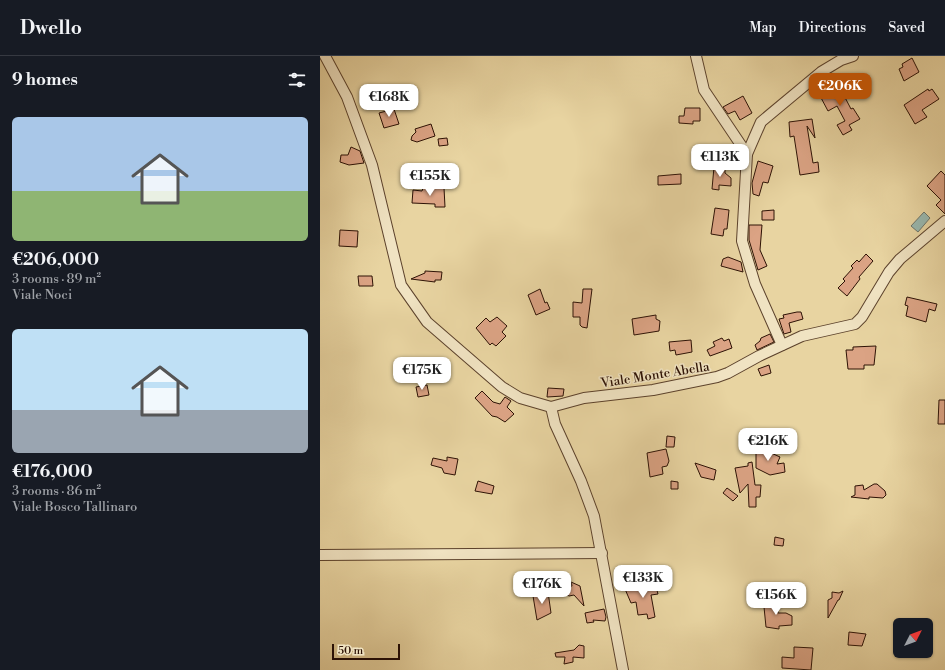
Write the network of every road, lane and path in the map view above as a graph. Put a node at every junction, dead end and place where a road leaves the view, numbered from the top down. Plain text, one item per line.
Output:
1 (325, 56) edge
2 (696, 56) edge
3 (853, 56) edge
4 (747, 154) junction
5 (945, 221) edge
6 (782, 345) junction
7 (550, 407) junction
8 (602, 553) junction
9 (320, 555) edge
10 (623, 670) edge

1 - 7 street
2 - 4 street
3 - 4 street
4 - 6 street
5 - 6 street, Viale Monte Abella
6 - 7 street, Viale Monte Abella
7 - 8 street
8 - 9 street
8 - 10 street

